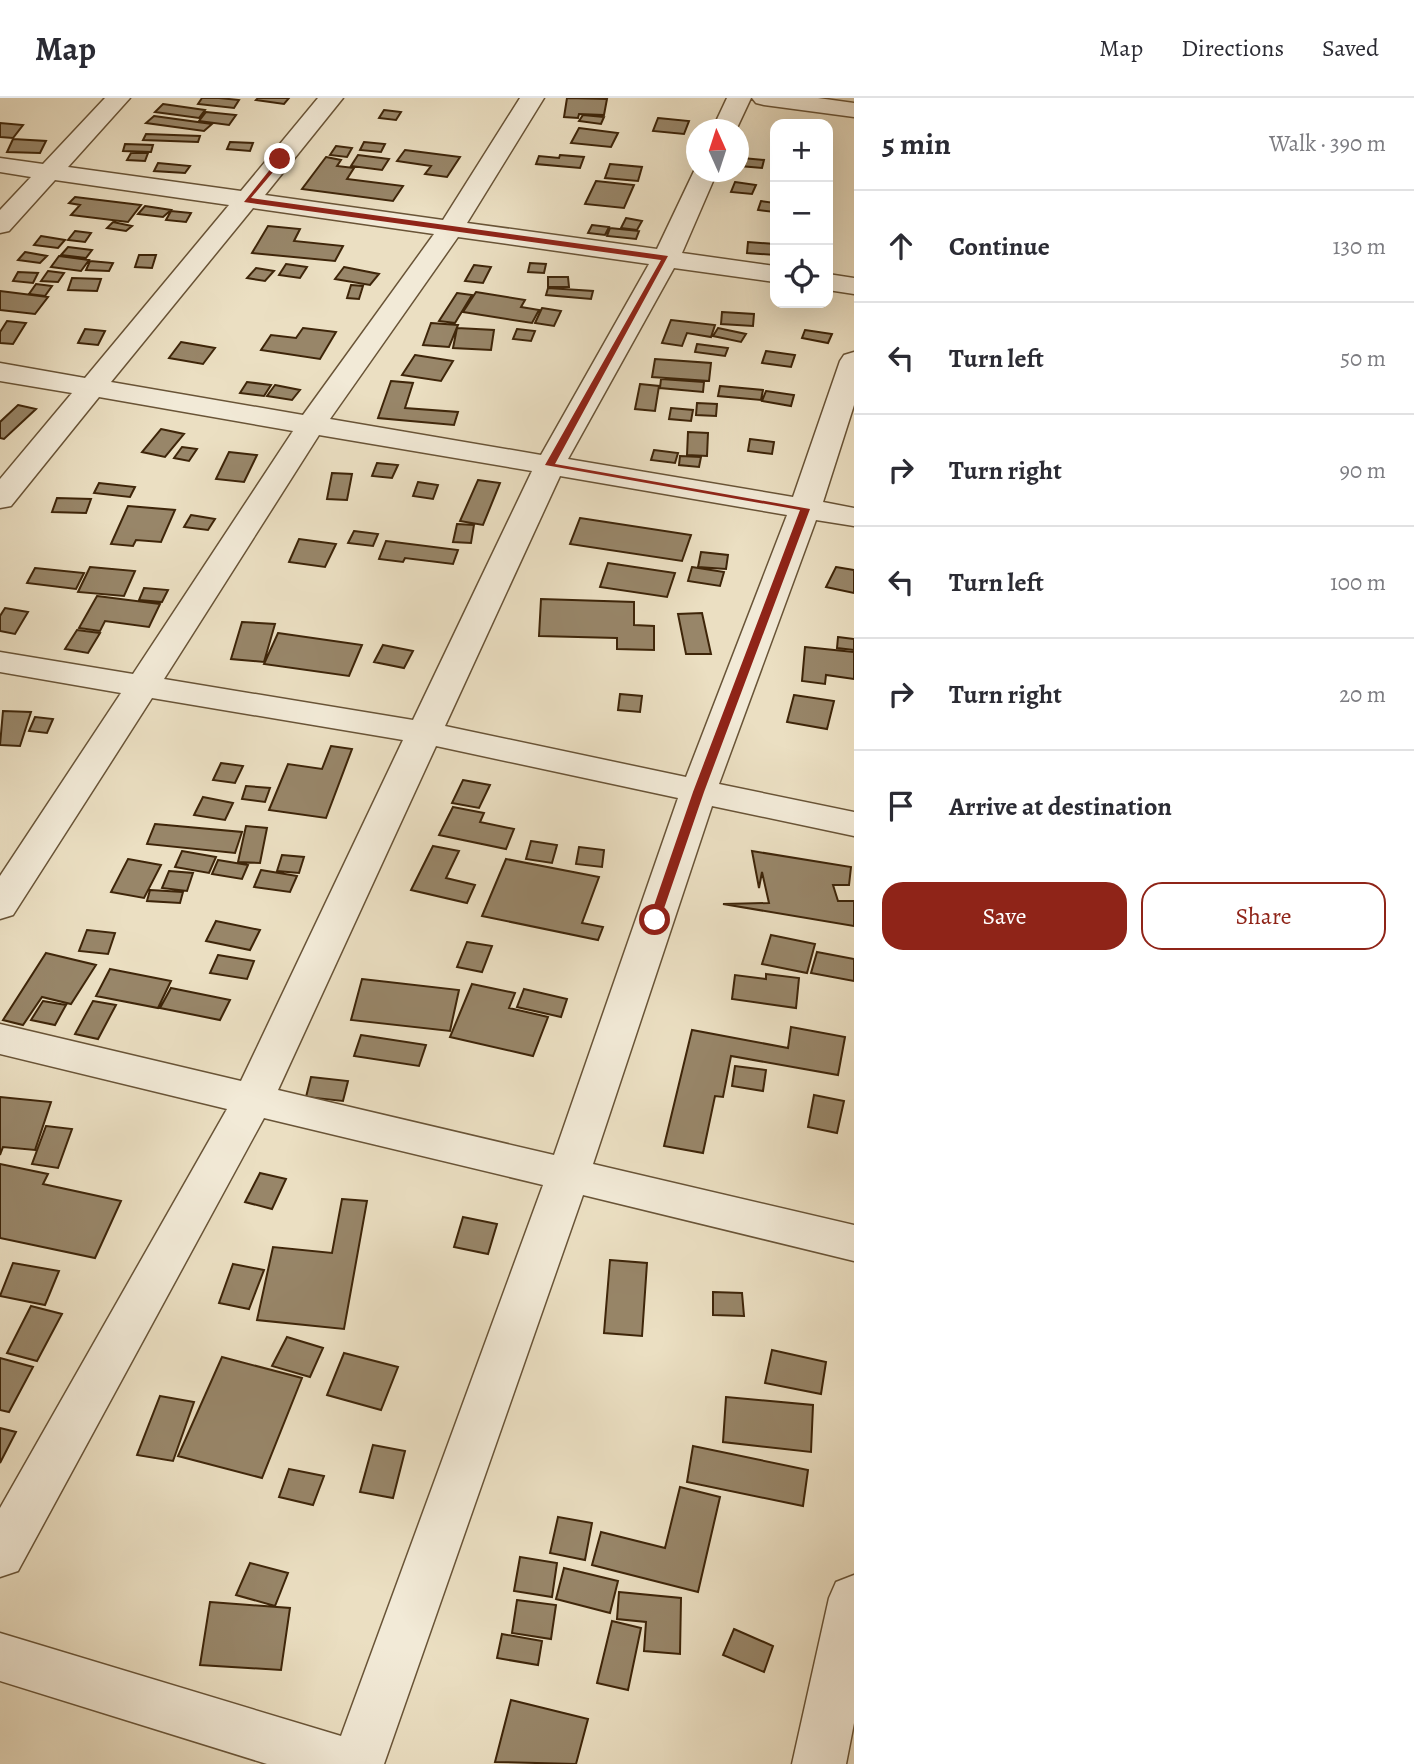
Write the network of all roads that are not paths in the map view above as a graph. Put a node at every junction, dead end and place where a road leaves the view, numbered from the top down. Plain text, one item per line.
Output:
1 (118, 98) edge
2 (331, 98) edge
3 (532, 98) edge
4 (739, 98) edge
5 (764, 98) edge
6 (854, 110) edge
7 (729, 119) edge
8 (0, 165) edge
9 (51, 172) junction
10 (700, 182) edge
11 (246, 200) junction
12 (0, 225) edge
13 (451, 228) junction
14 (666, 258) junction
15 (770, 273) edge
16 (833, 283) edge
17 (854, 286) edge
18 (854, 361) edge
19 (0, 372) edge
20 (89, 387) junction
21 (311, 425) junction
22 (550, 465) junction
23 (0, 499) edge
24 (806, 509) junction
25 (854, 517) edge
26 (0, 662) edge
27 (144, 684) junction
28 (425, 733) junction
29 (698, 792) junction
30 (854, 824) edge
31 (0, 906) edge
32 (0, 1038) edge
33 (253, 1099) junction
34 (568, 1175) junction
35 (854, 1243) edge
36 (0, 1555) edge
37 (854, 1598) edge
38 (0, 1657) edge
39 (349, 1764) edge
40 (357, 1764) edge
41 (819, 1764) edge

1 - 9 street
2 - 11 street
3 - 13 street
4 - 7 street
5 - 6 street
8 - 9 street
9 - 11 street
9 - 12 street
10 - 14 street
11 - 13 street
11 - 20 street
13 - 14 street
13 - 21 street
14 - 15 street
14 - 22 street
16 - 17 street
18 - 24 street
19 - 20 street
20 - 21 street
20 - 23 street
21 - 22 street
21 - 27 street
22 - 24 street
22 - 28 street
24 - 25 street
24 - 29 street
26 - 27 street
27 - 28 street
27 - 31 street
28 - 29 street
28 - 33 street
29 - 30 street
29 - 34 street
32 - 33 street
33 - 34 street
33 - 36 street
34 - 35 street
34 - 40 street
37 - 41 street
38 - 39 street

